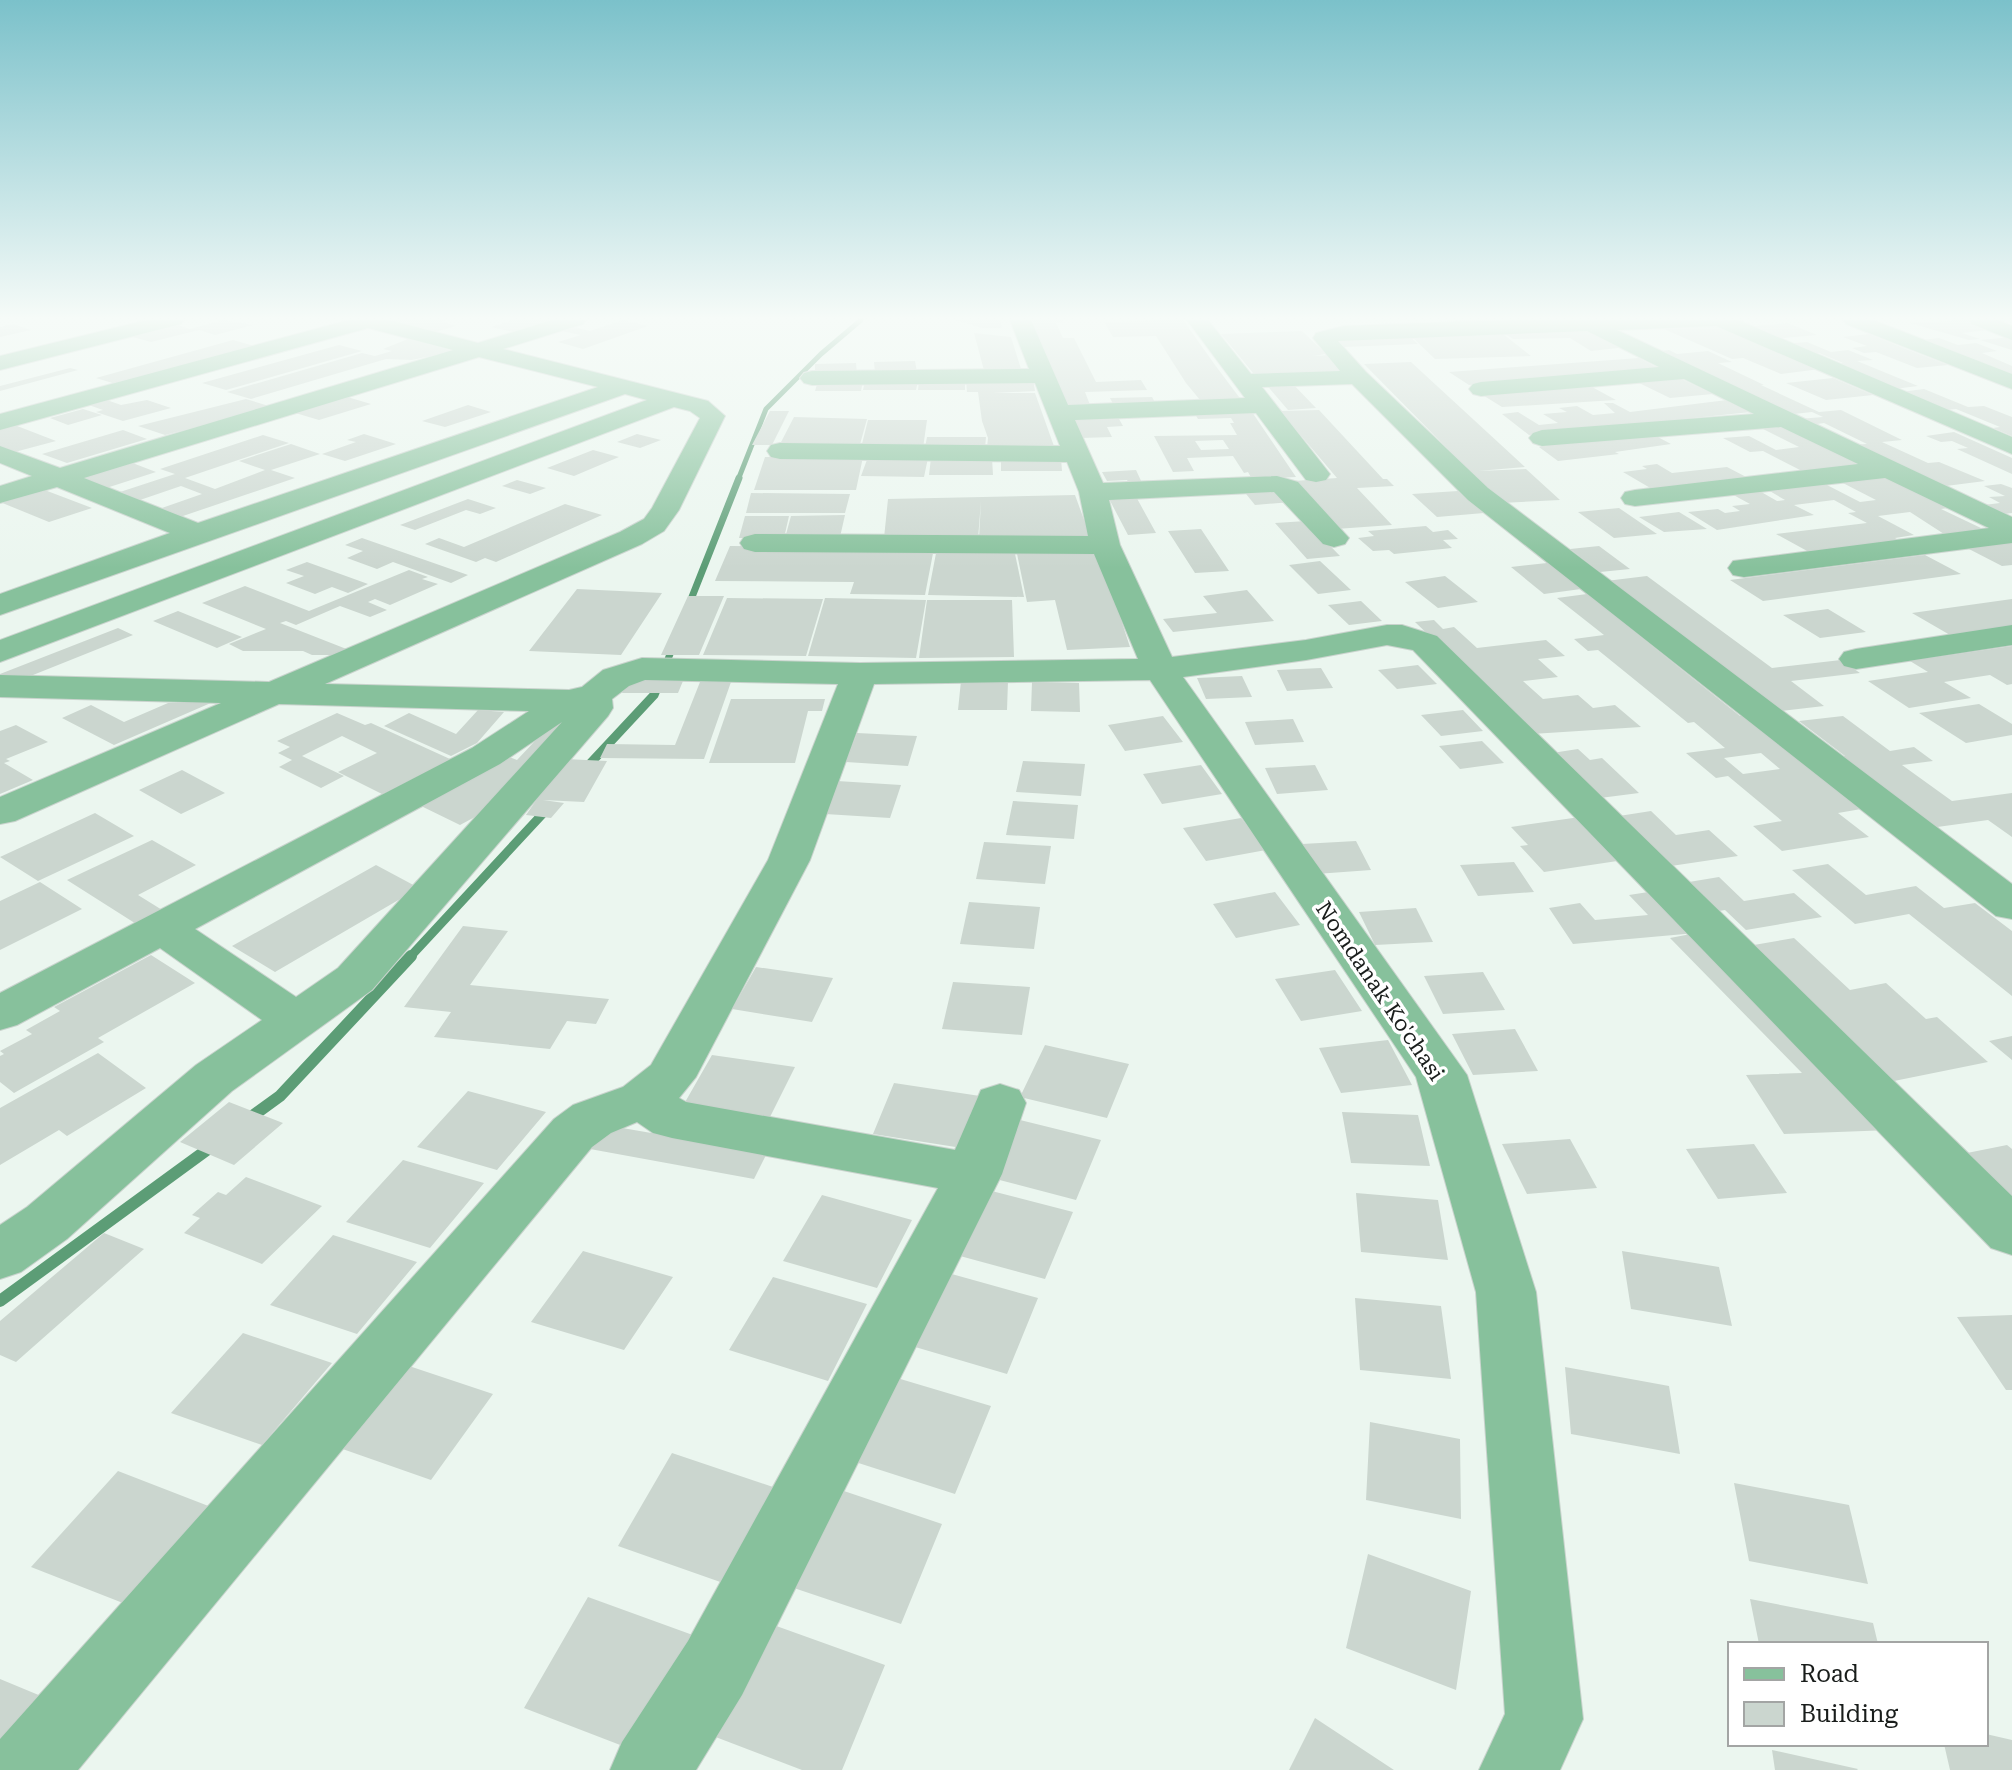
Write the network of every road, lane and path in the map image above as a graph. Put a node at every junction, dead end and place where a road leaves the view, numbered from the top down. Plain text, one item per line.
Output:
1 (71, 403) edge
2 (306, 403) edge
3 (577, 403) edge
4 (663, 403) edge
5 (686, 403) edge
6 (924, 403) edge
7 (1055, 403) edge
8 (1262, 403) edge
9 (1384, 403) edge
10 (1749, 403) edge
11 (1911, 403) edge
12 (1264, 405) junction
13 (1784, 419) junction
14 (0, 422) edge
15 (1068, 434) junction
16 (1542, 438) dead end
17 (2012, 446) edge
18 (780, 451) dead end
19 (0, 454) edge
20 (1889, 469) junction
21 (1316, 474) dead end
22 (58, 478) junction
23 (0, 495) edge
24 (1635, 498) dead end
25 (2012, 528) edge
26 (197, 533) junction
27 (2012, 534) edge
28 (1334, 538) dead end
29 (755, 543) dead end
30 (1105, 545) junction
31 (1744, 568) dead end
32 (0, 605) edge
33 (2012, 635) edge
34 (0, 652) edge
35 (1856, 659) dead end
36 (1160, 669) junction
37 (860, 674) junction
38 (0, 686) edge
39 (266, 694) junction
40 (581, 698) junction
41 (0, 812) edge
42 (2012, 906) edge
43 (162, 928) junction
44 (0, 1014) edge
45 (296, 1020) junction
46 (642, 1100) junction
47 (1000, 1103) dead end
48 (974, 1174) junction
49 (2012, 1232) edge
50 (0, 1256) edge
51 (26, 1770) edge
52 (650, 1770) edge
53 (1519, 1770) edge

1 - 14 street
2 - 22 street
3 - 26 street
4 - 34 street
5 - 39 street
6 - 15 street
7 - 15 street, Nomdanak Ko'chasi
8 - 12 street
9 - 42 street
10 - 13 street
11 - 17 street
12 - 15 street
12 - 21 street
13 - 16 street
13 - 20 street
15 - 18 street
15 - 28 street
15 - 30 street, Nomdanak Ko'chasi
19 - 22 street
20 - 24 street
20 - 25 street
22 - 23 street
22 - 26 street
26 - 32 street
27 - 31 street
29 - 30 street
30 - 36 street, Nomdanak Ko'chasi
33 - 35 street
36 - 37 street
36 - 49 street
36 - 53 street, Nomdanak Ko'chasi
37 - 40 street
37 - 46 street
38 - 39 street
39 - 40 street
39 - 41 street
40 - 43 street
40 - 45 street
43 - 44 street
43 - 45 street
45 - 50 street
46 - 48 street
46 - 51 street
47 - 48 street
48 - 52 street

